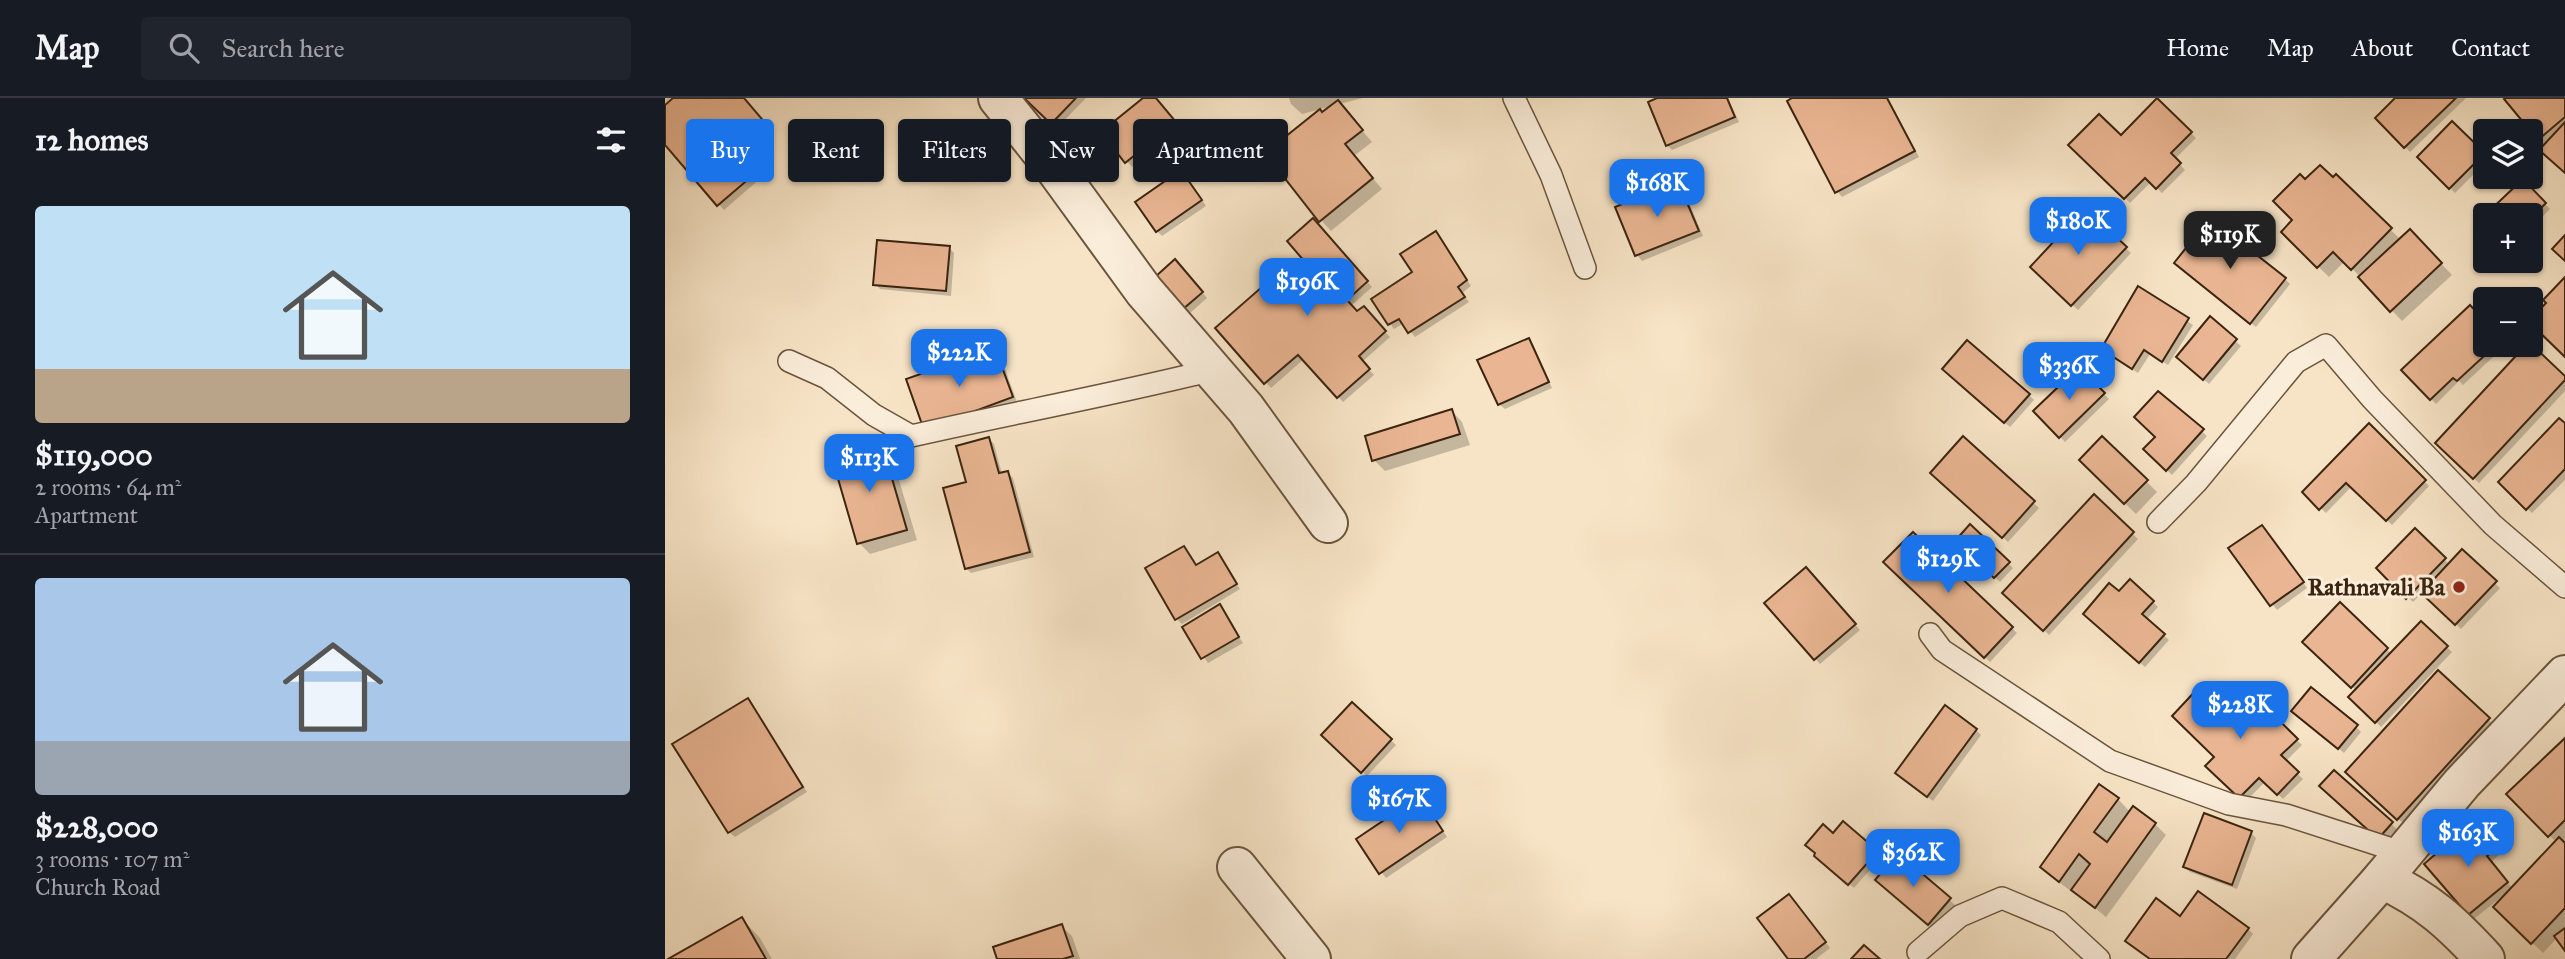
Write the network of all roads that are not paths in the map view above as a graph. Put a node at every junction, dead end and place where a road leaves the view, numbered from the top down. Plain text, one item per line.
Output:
1 (998, 98) edge
2 (1514, 98) edge
3 (1585, 268) dead end
4 (789, 361) dead end
5 (1212, 370) junction
6 (2158, 522) dead end
7 (1328, 523) dead end
8 (2565, 587) edge
9 (1930, 634) dead end
10 (2565, 676) edge
11 (2393, 866) junction
12 (1237, 867) dead end
13 (1918, 952) dead end
14 (1311, 959) edge
15 (2099, 959) edge
16 (2311, 959) edge
17 (2485, 959) edge

1 - 5 street
2 - 3 lane
4 - 5 lane
5 - 7 street
6 - 8 lane
9 - 11 lane
10 - 11 street
11 - 16 street
11 - 17 street
12 - 14 street
13 - 15 lane

